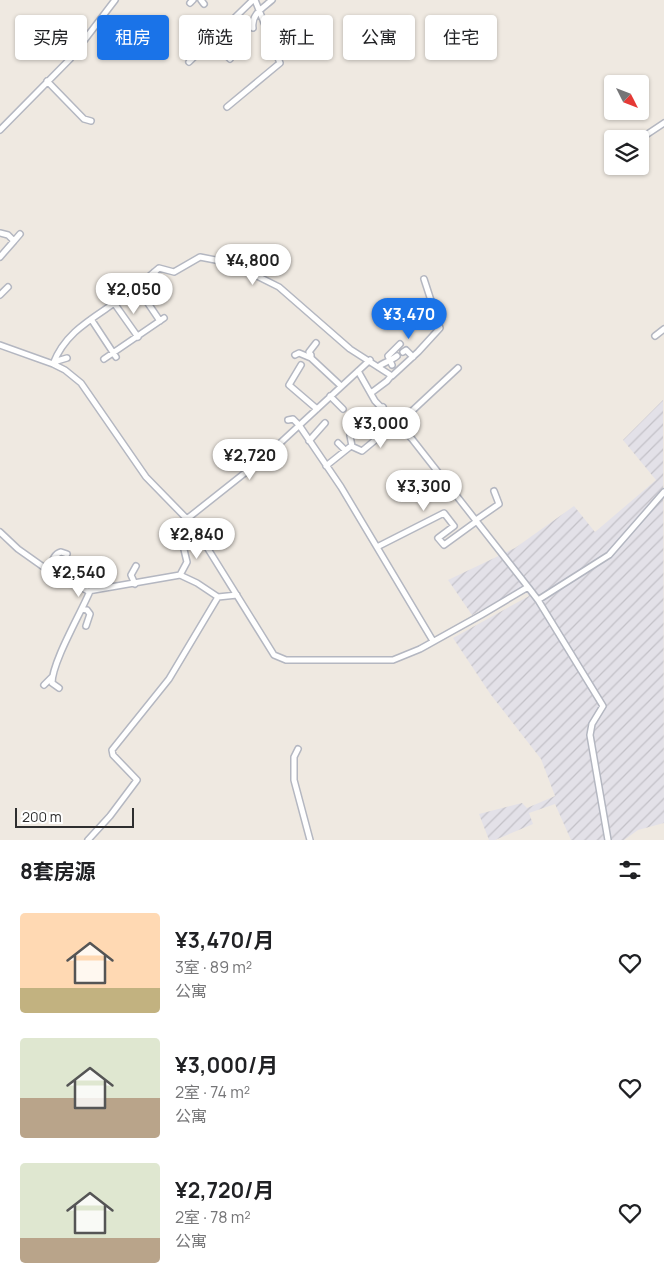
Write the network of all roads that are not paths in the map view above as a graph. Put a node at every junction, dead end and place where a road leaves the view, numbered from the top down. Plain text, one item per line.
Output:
1 (116, 0) edge
2 (254, 0) edge
3 (272, 0) edge
4 (260, 10) junction
5 (238, 15) edge
6 (253, 28) dead end
7 (47, 81) junction
8 (227, 107) dead end
9 (91, 121) dead end
10 (664, 123) edge
11 (0, 130) edge
12 (649, 133) edge
13 (0, 233) edge
14 (20, 234) dead end
15 (14, 241) junction
16 (0, 257) edge
17 (154, 272) junction
18 (424, 279) dead end
19 (8, 287) dead end
20 (137, 287) junction
21 (165, 287) dead end
22 (0, 295) edge
23 (114, 303) junction
24 (91, 319) junction
25 (664, 329) edge
26 (655, 336) dead end
27 (138, 337) junction
28 (316, 343) dead end
29 (400, 344) dead end
30 (0, 345) edge
31 (403, 352) dead end
32 (115, 355) junction
33 (295, 355) dead end
34 (397, 356) dead end
35 (413, 357) junction
36 (67, 358) dead end
37 (311, 358) junction
38 (104, 360) dead end
39 (369, 360) junction
40 (391, 362) junction
41 (54, 364) junction
42 (301, 365) dead end
43 (378, 367) junction
44 (458, 368) dead end
45 (358, 371) junction
46 (391, 376) junction
47 (341, 386) junction
48 (371, 393) junction
49 (330, 396) junction
50 (383, 407) junction
51 (317, 409) junction
52 (343, 409) dead end
53 (288, 420) dead end
54 (326, 422) dead end
55 (398, 424) junction
56 (299, 425) junction
57 (350, 436) dead end
58 (310, 441) junction
59 (338, 443) dead end
60 (352, 446) junction
61 (345, 450) junction
62 (326, 466) junction
63 (494, 492) dead end
64 (664, 492) edge
65 (187, 519) junction
66 (476, 520) junction
67 (454, 526) junction
68 (0, 532) edge
69 (460, 533) junction
70 (377, 547) junction
71 (67, 554) dead end
72 (62, 564) dead end
73 (136, 566) dead end
74 (50, 570) junction
75 (74, 573) dead end
76 (180, 575) junction
77 (66, 579) junction
78 (134, 584) junction
79 (528, 587) junction
80 (90, 591) junction
81 (237, 595) junction
82 (218, 596) junction
83 (538, 600) junction
84 (82, 609) junction
85 (86, 626) dead end
86 (433, 641) junction
87 (53, 677) junction
88 (44, 685) dead end
89 (59, 688) dead end
90 (298, 749) dead end
91 (88, 840) edge
92 (310, 840) edge
93 (608, 840) edge

1 - 7 street
2 - 4 street
2 - 5 street
3 - 4 street
4 - 6 street
4 - 8 street
7 - 9 street
7 - 11 street
10 - 12 street
13 - 15 street
14 - 15 street
15 - 16 street
17 - 20 street
17 - 21 street
17 - 39 street
18 - 35 street
19 - 22 street
20 - 23 street
20 - 27 street
23 - 24 street
23 - 27 street
24 - 32 street
24 - 41 street
25 - 26 street
27 - 32 street
28 - 37 street
29 - 40 street
30 - 41 street
31 - 35 street
32 - 38 street
33 - 37 street
34 - 40 street
35 - 46 street
36 - 41 street
37 - 47 street
39 - 43 street
39 - 45 street
40 - 43 street
41 - 65 street
42 - 51 street
43 - 46 street
44 - 55 street
45 - 47 street
45 - 48 street
46 - 48 street
47 - 49 street
48 - 50 street
49 - 51 street
49 - 52 street
50 - 55 street
50 - 60 street
51 - 56 street
53 - 56 street
54 - 58 street
55 - 66 street
56 - 58 street
56 - 65 street
57 - 60 street
58 - 62 street
59 - 61 street
60 - 61 street
61 - 62 street
62 - 70 street
63 - 66 street
64 - 83 street
65 - 76 street
65 - 81 street
66 - 69 street
66 - 79 street
67 - 69 street
67 - 69 street
67 - 70 street
68 - 74 street
70 - 86 street
71 - 74 street
72 - 74 street
73 - 78 street
74 - 77 street
75 - 77 street
76 - 78 street
76 - 82 street
77 - 80 street
78 - 80 street
79 - 83 street
79 - 86 street
80 - 84 street
81 - 82 street
81 - 86 street
82 - 91 street
83 - 93 street
84 - 85 street
84 - 87 street
87 - 88 street
87 - 89 street
90 - 92 street

